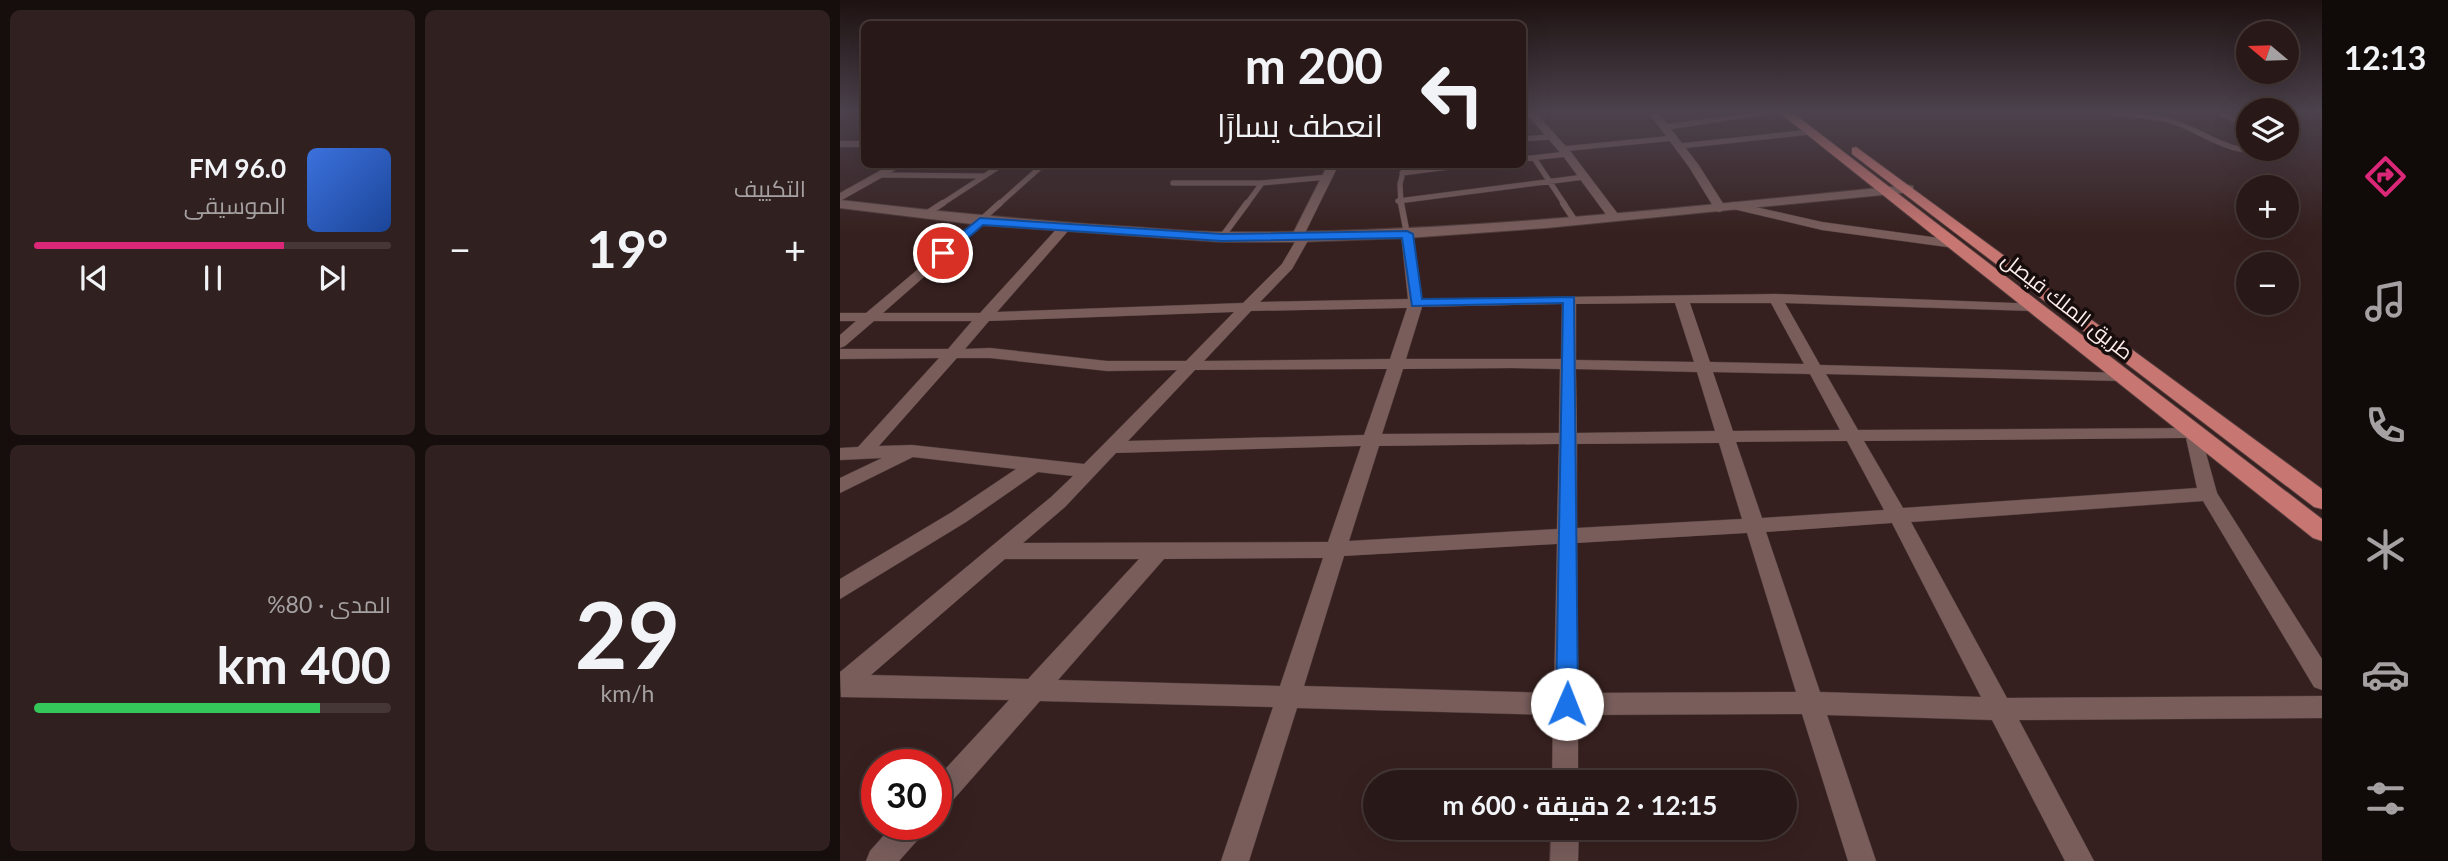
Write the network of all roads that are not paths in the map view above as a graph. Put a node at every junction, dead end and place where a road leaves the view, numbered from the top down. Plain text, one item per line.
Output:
1 (1555, 153) edge
2 (1567, 153) edge
3 (1686, 153) edge
4 (1837, 153) edge
5 (1859, 153) edge
6 (1534, 158) junction
7 (1526, 159) edge
8 (894, 168) edge
9 (997, 168) edge
10 (1040, 168) edge
11 (1332, 168) edge
12 (1404, 168) edge
13 (1442, 168) edge
14 (1402, 173) junction
15 (882, 175) junction
16 (985, 176) junction
17 (1328, 177) junction
18 (1584, 177) junction
19 (1548, 181) junction
20 (1173, 183) dead end
21 (1262, 183) junction
22 (1908, 189) junction
23 (1884, 190) junction
24 (840, 198) edge
25 (1398, 201) junction
26 (840, 204) edge
27 (1727, 207) junction
28 (926, 214) junction
29 (1614, 217) junction
30 (980, 221) junction
31 (1575, 221) junction
32 (1065, 227) junction
33 (1407, 234) junction
34 (1222, 237) junction
35 (1301, 237) junction
36 (1954, 244) junction
37 (1681, 298) junction
38 (1775, 298) junction
39 (1569, 299) junction
40 (1416, 303) junction
41 (1247, 307) junction
42 (2034, 307) junction
43 (987, 316) junction
44 (840, 317) edge
45 (868, 317) junction
46 (840, 343) edge
47 (954, 353) junction
48 (840, 354) edge
49 (1395, 364) junction
50 (1569, 365) junction
51 (1189, 367) junction
52 (1704, 368) junction
53 (1816, 370) junction
54 (2121, 376) junction
55 (2193, 432) junction
56 (1852, 435) junction
57 (1727, 437) junction
58 (1570, 440) junction
59 (1370, 441) junction
60 (1111, 447) junction
61 (912, 451) junction
62 (863, 453) junction
63 (840, 454) edge
64 (1035, 465) junction
65 (1088, 471) junction
66 (840, 486) edge
67 (2208, 494) junction
68 (2322, 501) edge
69 (1897, 515) junction
70 (1756, 526) junction
71 (2322, 532) edge
72 (1569, 537) junction
73 (1335, 550) junction
74 (1002, 551) junction
75 (1159, 551) junction
76 (840, 590) edge
77 (2322, 680) edge
78 (841, 686) edge
79 (1034, 690) junction
80 (1288, 697) junction
81 (1567, 704) junction
82 (1812, 704) junction
83 (2322, 707) edge
84 (2000, 709) junction
85 (1565, 770) edge
86 (952, 781) edge
87 (899, 840) edge
88 (1565, 840) edge
89 (880, 861) edge
90 (1235, 861) edge
91 (1564, 861) edge
92 (1862, 861) edge
93 (2080, 861) edge

1 - 6 lane
2 - 18 street
3 - 27 street
4 - 23 main road, طريق الملك فيصل
5 - 22 main road, طريق الملك فيصل
6 - 7 lane
6 - 19 lane
8 - 15 street
9 - 16 lane
10 - 30 lane
11 - 17 street
12 - 14 lane
13 - 14 lane
14 - 25 lane
15 - 16 lane
15 - 24 street
16 - 28 lane
17 - 21 lane
17 - 35 street
18 - 19 lane
18 - 29 street
19 - 25 lane
19 - 31 lane
20 - 21 lane
21 - 34 lane
22 - 23 street
22 - 68 main road, طريق الملك فيصل
23 - 27 street
23 - 36 main road, طريق الملك فيصل
25 - 33 lane
26 - 28 street
27 - 29 street
27 - 36 street
28 - 30 street
29 - 31 street
30 - 32 street
30 - 45 street
31 - 33 street
32 - 34 street
32 - 43 street
33 - 35 street
33 - 40 street
34 - 35 street
35 - 41 street
36 - 42 main road, طريق الملك فيصل
37 - 38 street
37 - 39 street
37 - 52 street
38 - 42 street
38 - 53 street
39 - 40 street
39 - 50 street
40 - 41 street
40 - 49 street
41 - 43 street
41 - 51 street
42 - 54 main road, طريق الملك فيصل
43 - 45 street
43 - 47 street
44 - 45 street
45 - 46 street
47 - 48 street
47 - 51 street
47 - 62 street
49 - 50 street
49 - 51 street
49 - 59 street
50 - 52 street
50 - 58 street
51 - 60 street
52 - 53 street
52 - 57 street
53 - 54 street
53 - 56 street
54 - 55 main road, طريق الملك فيصل
55 - 56 street
55 - 67 street
55 - 71 main road, طريق الملك فيصل
56 - 57 street
56 - 69 street
57 - 58 street
57 - 70 street
58 - 59 street
58 - 72 street
59 - 60 street
59 - 73 street
60 - 65 street
61 - 62 street
61 - 64 street
61 - 66 street
62 - 63 street
64 - 65 street
64 - 76 street
65 - 74 street
67 - 69 street
67 - 77 street
69 - 70 street
69 - 84 street
70 - 72 street
70 - 82 street
72 - 73 street
72 - 81 street
73 - 75 street
73 - 80 street
74 - 75 street
74 - 78 street
75 - 79 street
78 - 79 street
79 - 80 street
79 - 86 street
80 - 81 street
80 - 90 street
81 - 82 street
81 - 85 street
82 - 84 street
82 - 92 street
83 - 84 street
84 - 93 street
87 - 89 street
88 - 91 street

